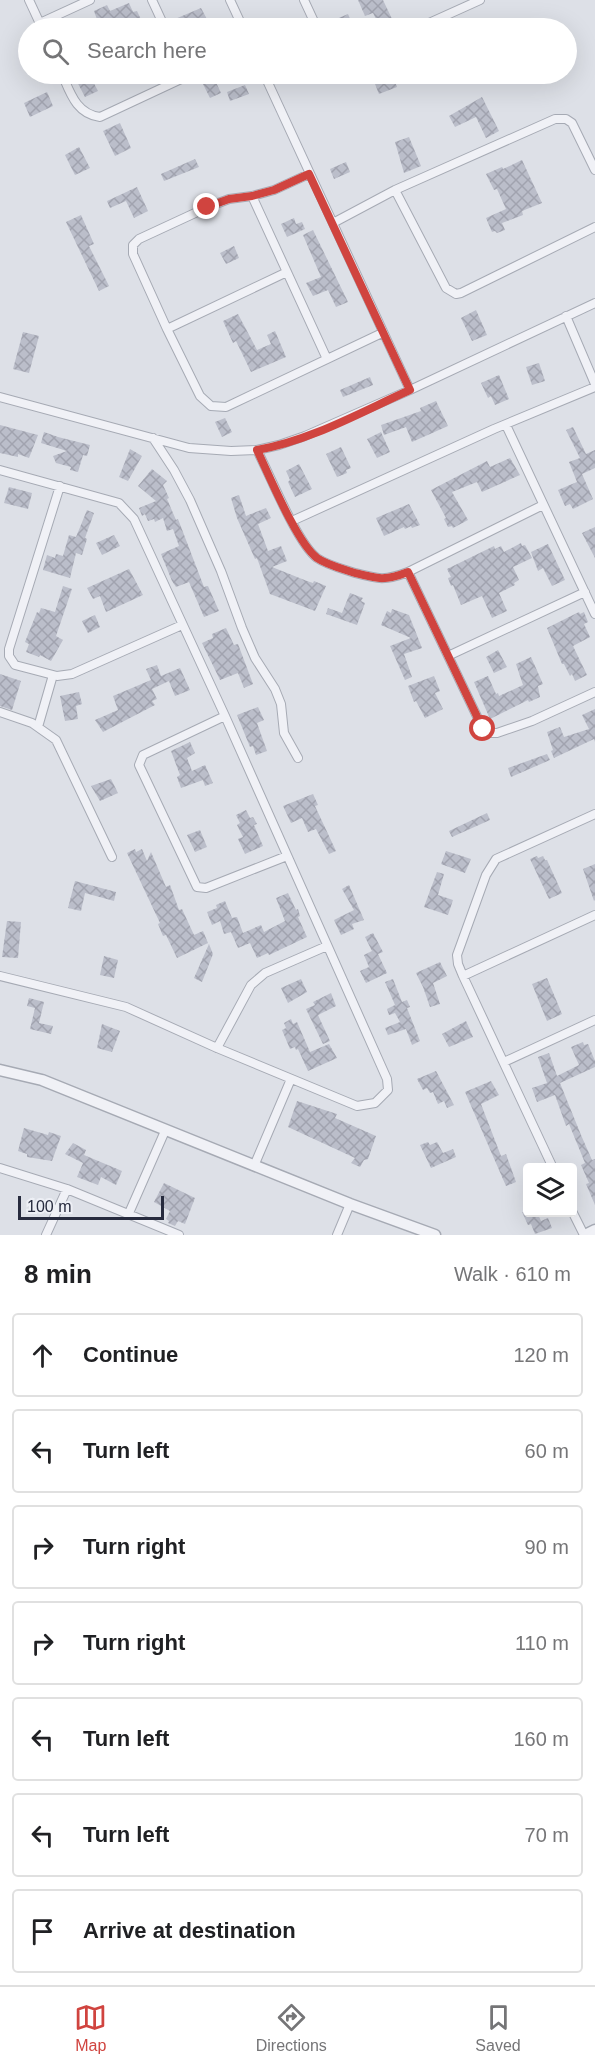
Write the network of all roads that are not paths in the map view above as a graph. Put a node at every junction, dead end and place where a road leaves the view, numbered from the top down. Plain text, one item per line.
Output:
1 (29, 0) edge
2 (90, 0) edge
3 (152, 0) edge
4 (230, 0) edge
5 (304, 0) edge
6 (480, 0) edge
7 (37, 18) edge
8 (56, 18) edge
9 (160, 18) edge
10 (238, 18) edge
11 (312, 18) edge
12 (440, 18) edge
13 (67, 84) edge
14 (168, 84) edge
15 (268, 84) edge
16 (595, 170) edge
17 (309, 174) junction
18 (395, 190) junction
19 (252, 196) junction
20 (333, 223) junction
21 (595, 227) edge
22 (287, 272) junction
23 (595, 303) edge
24 (566, 316) junction
25 (167, 329) junction
26 (382, 333) junction
27 (327, 359) junction
28 (595, 386) edge
29 (410, 390) junction
30 (0, 397) edge
31 (506, 425) junction
32 (153, 438) junction
33 (257, 450) junction
34 (0, 470) edge
35 (60, 486) junction
36 (543, 505) junction
37 (292, 520) junction
38 (408, 572) junction
39 (585, 592) junction
40 (595, 614) edge
41 (182, 625) junction
42 (448, 657) junction
43 (53, 675) junction
44 (595, 692) edge
45 (0, 712) edge
46 (225, 716) junction
47 (38, 727) junction
48 (298, 758) dead end
49 (595, 814) edge
50 (287, 856) junction
51 (112, 857) dead end
52 (595, 915) edge
53 (327, 946) junction
54 (0, 976) edge
55 (463, 976) junction
56 (595, 1020) edge
57 (217, 1048) junction
58 (504, 1062) junction
59 (0, 1070) edge
60 (291, 1079) junction
61 (165, 1131) junction
62 (551, 1163) edge
63 (254, 1166) junction
64 (0, 1168) edge
65 (67, 1189) junction
66 (350, 1204) junction
67 (129, 1213) junction
68 (576, 1217) edge
69 (157, 1225) junction
70 (595, 1230) edge
71 (46, 1235) edge
72 (152, 1235) edge
73 (179, 1235) edge
74 (337, 1235) edge
75 (435, 1235) edge
76 (584, 1235) edge

1 - 7 street
2 - 8 street
3 - 9 street
4 - 10 street
5 - 11 street
6 - 12 street
13 - 14 street
15 - 17 street
16 - 18 street
17 - 19 street
17 - 20 street
18 - 20 street
18 - 21 street
19 - 22 street
19 - 25 street
20 - 26 street
22 - 25 street
22 - 27 street
23 - 24 street
24 - 28 street
24 - 29 street
25 - 27 street
26 - 27 street
26 - 29 street
28 - 31 street
29 - 33 street
30 - 32 street
31 - 36 street
31 - 37 street
32 - 33 street
32 - 48 street
33 - 37 street
34 - 35 street
35 - 41 street
35 - 43 street
36 - 38 street
36 - 39 street
37 - 38 street
38 - 42 street
39 - 40 street
39 - 42 street
41 - 43 street
41 - 46 street
42 - 44 street
43 - 47 street
45 - 47 street
46 - 50 street
46 - 50 street
47 - 51 street
49 - 55 street
50 - 53 street
52 - 55 street
53 - 57 street
53 - 60 street
54 - 57 street
55 - 58 street
56 - 58 street
57 - 60 street
58 - 62 street
59 - 61 street
60 - 63 street
61 - 63 street
61 - 67 street
63 - 66 street
64 - 65 street
65 - 67 street
65 - 71 street
66 - 74 street
66 - 75 street
67 - 69 street
68 - 76 street
69 - 72 street
69 - 73 street
70 - 76 street

